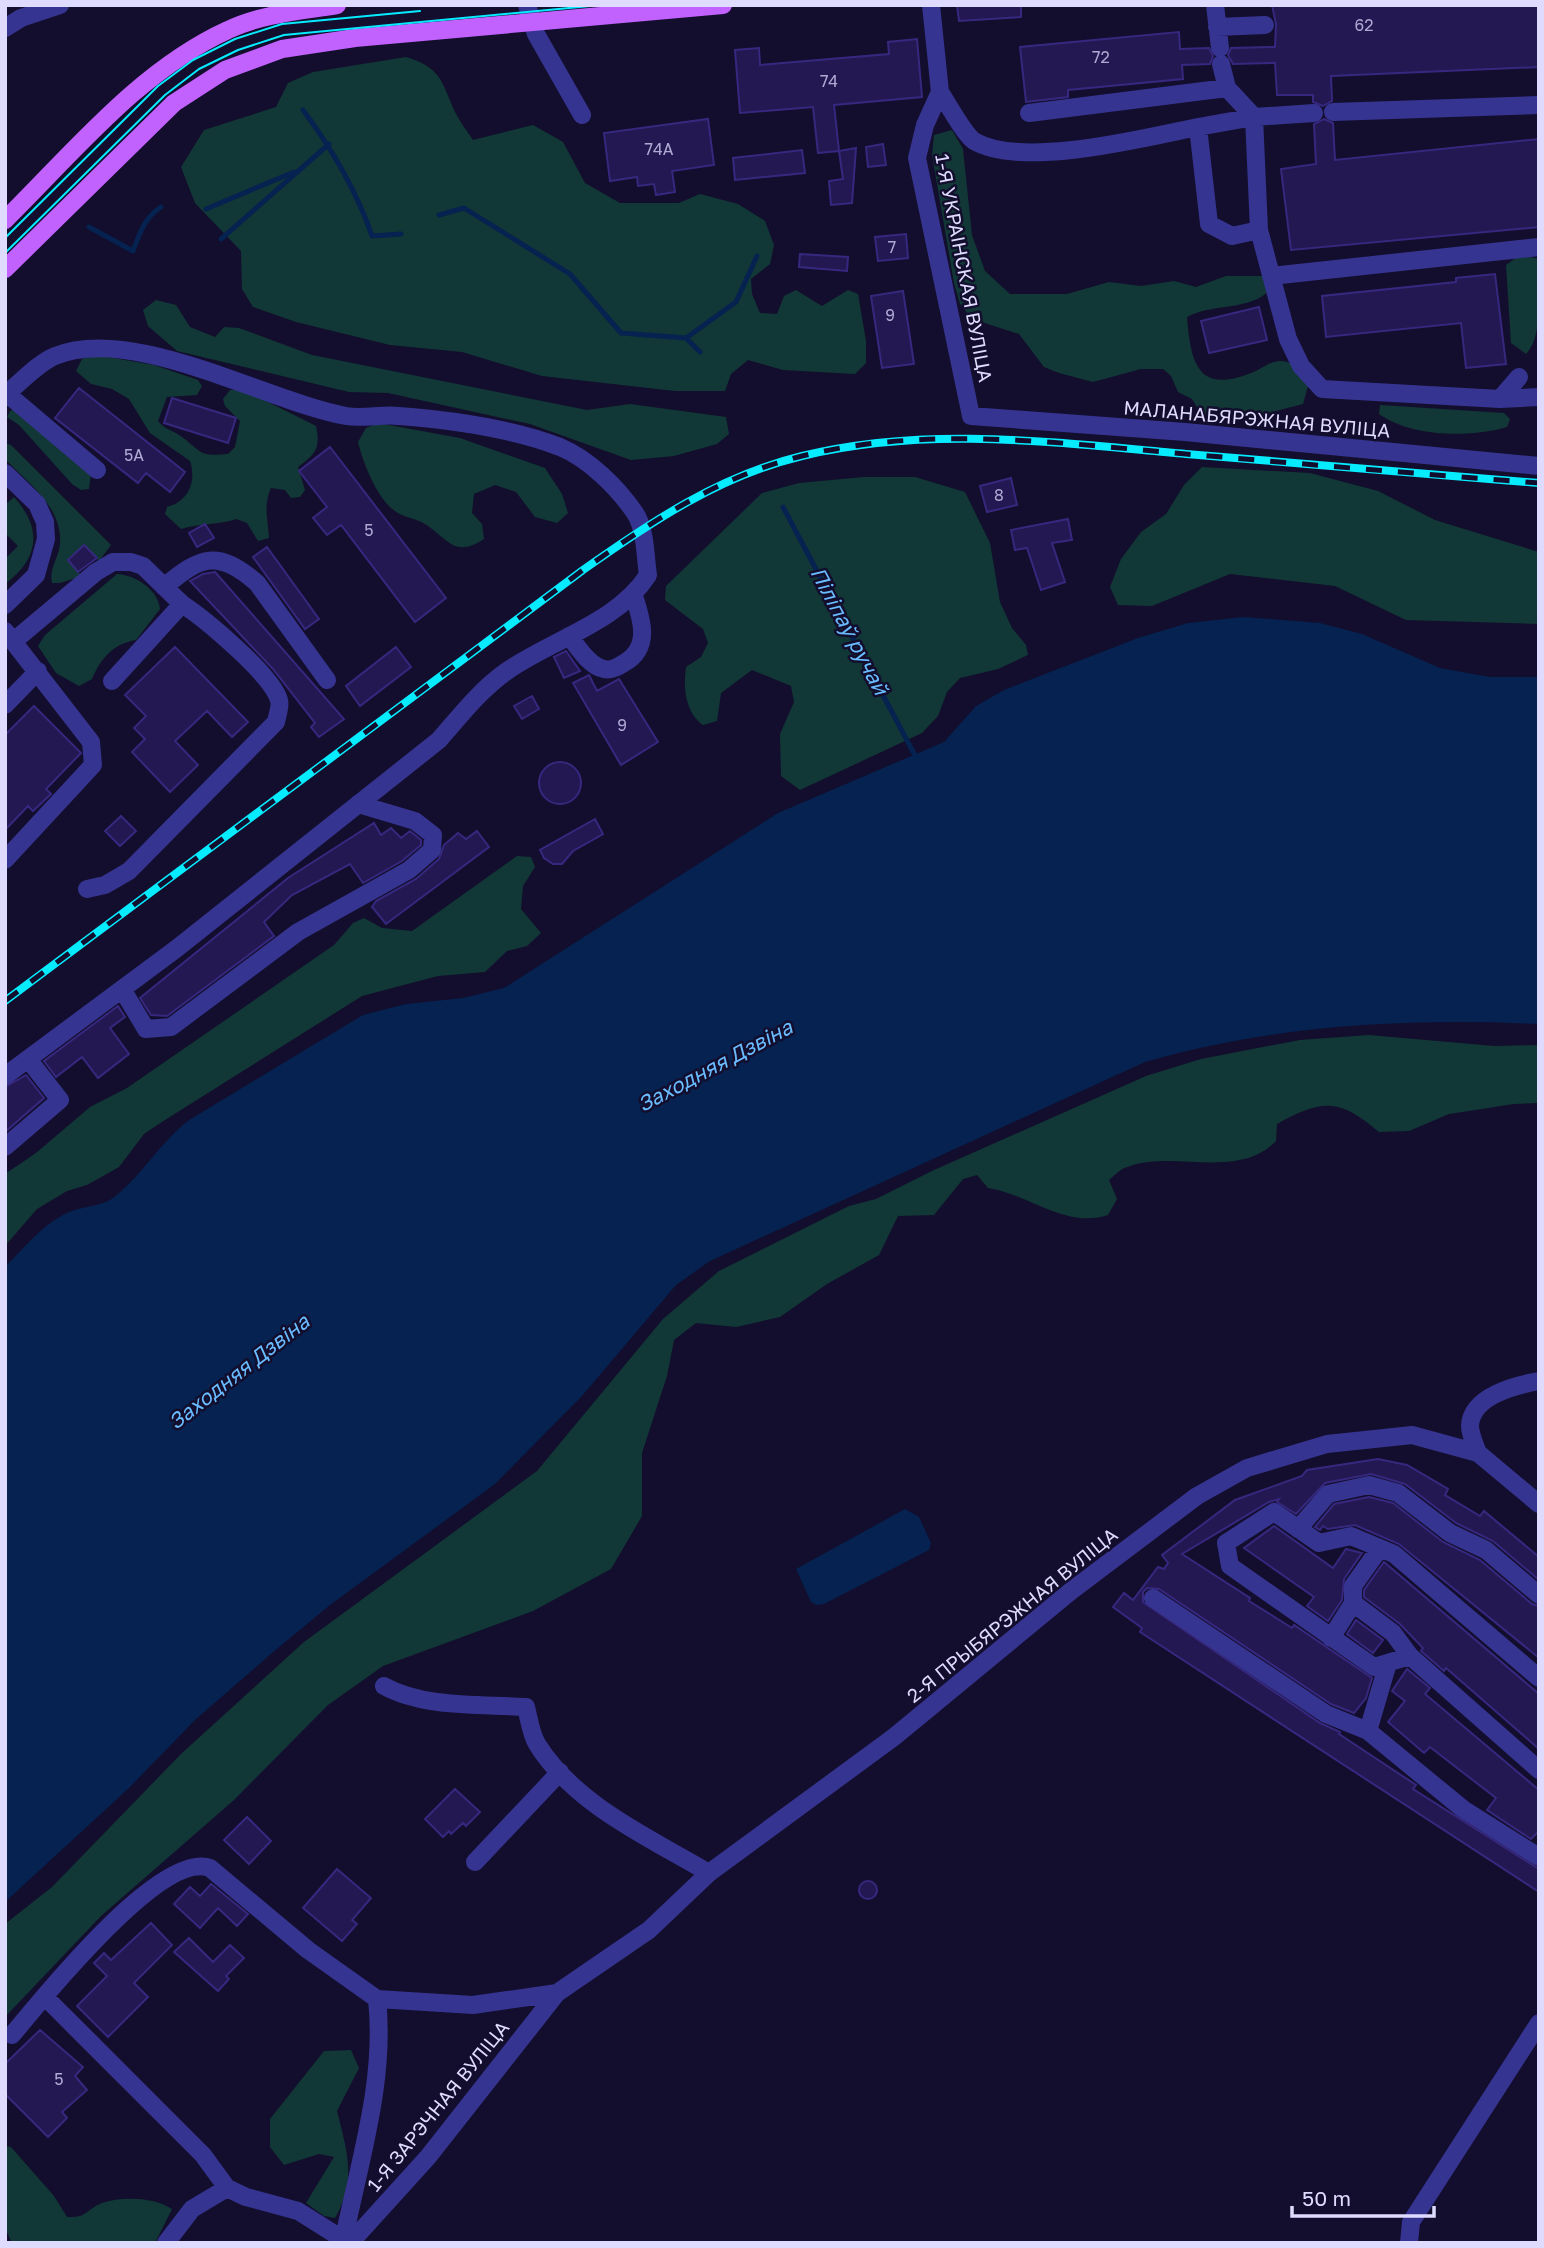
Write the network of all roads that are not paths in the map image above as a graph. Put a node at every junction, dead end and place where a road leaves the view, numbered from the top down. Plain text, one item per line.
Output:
1 (60, 5) edge
2 (337, 5) edge
3 (723, 5) edge
4 (931, 5) edge
5 (1215, 5) edge
6 (529, 14) edge
7 (1265, 25) dead end
8 (1217, 27) junction
9 (5, 28) edge
10 (1227, 88) junction
11 (940, 92) junction
12 (1539, 105) edge
13 (1333, 111) dead end
14 (1029, 113) dead end
15 (1314, 113) dead end
16 (582, 115) dead end
17 (1254, 117) junction
18 (1198, 127) junction
19 (5, 220) edge
20 (1259, 230) junction
21 (1539, 247) edge
22 (6, 268) edge
23 (1271, 276) junction
24 (1519, 377) dead end
25 (6, 394) edge
26 (1539, 397) edge
27 (1500, 399) junction
28 (971, 416) joint
29 (1539, 466) edge
30 (97, 470) dead end
31 (5, 473) edge
32 (164, 587) junction
33 (634, 596) junction
34 (182, 604) junction
35 (5, 605) edge
36 (10, 635) edge
37 (569, 636) junction
38 (38, 671) junction
39 (327, 680) dead end
40 (112, 681) dead end
41 (5, 705) edge
42 (358, 804) junction
43 (5, 860) edge
44 (87, 889) dead end
45 (122, 989) junction
46 (28, 1059) junction
47 (5, 1076) edge
48 (5, 1147) edge
49 (1539, 1381) edge
50 (1478, 1453) junction
51 (1539, 1504) edge
52 (1298, 1529) junction
53 (1380, 1548) junction
54 (1539, 1595) edge
55 (1153, 1598) dead end
56 (1353, 1603) junction
57 (1331, 1638) junction
58 (1410, 1656) junction
59 (1388, 1663) junction
60 (1539, 1678) edge
61 (383, 1686) dead end
62 (1368, 1731) junction
63 (1539, 1770) edge
64 (560, 1772) junction
65 (1539, 1857) edge
66 (475, 1862) dead end
67 (709, 1873) junction
68 (557, 1993) junction
69 (45, 1997) junction
70 (377, 1999) junction
71 (1539, 2023) edge
72 (12, 2035) dead end
73 (227, 2188) junction
74 (346, 2242) edge
75 (166, 2243) edge
76 (1409, 2243) edge

1 - 9 street
2 - 19 main road
3 - 6 main road
4 - 11 street
5 - 8 street
6 - 16 street
6 - 22 main road
7 - 8 street
8 - 10 street
10 - 14 street
10 - 17 street
11 - 18 street
11 - 28 street, 1-Я УКРАІНСКАЯ ВУЛІЦА
12 - 13 street
15 - 17 street
17 - 18 street
17 - 20 street
18 - 20 street
20 - 23 street
21 - 23 street
23 - 27 street
24 - 27 street
25 - 30 street
25 - 33 street
26 - 27 street
28 - 29 street, МАЛАНАБЯРЭЖНАЯ ВУЛІЦА
31 - 35 street
32 - 34 street
32 - 36 street
32 - 39 street
33 - 37 street
33 - 37 street
34 - 40 street
34 - 44 street
36 - 38 street
37 - 42 street
38 - 41 street
38 - 43 street
42 - 45 street
42 - 45 street
45 - 46 street
46 - 47 street
46 - 48 street
49 - 50 street
50 - 51 street, 2-Я ПРЫБЯРЭЖНАЯ ВУЛІЦА
50 - 67 street, 2-Я ПРЫБЯРЭЖНАЯ ВУЛІЦА
52 - 53 street
52 - 54 street
52 - 57 street
53 - 56 street
53 - 60 street
55 - 62 street
56 - 57 street
56 - 58 street
57 - 59 street
58 - 59 street
58 - 63 street
59 - 62 street
61 - 64 street
62 - 65 street
64 - 66 street
64 - 67 street
67 - 68 street, 2-Я ПРЫБЯРЭЖНАЯ ВУЛІЦА
68 - 70 street
68 - 74 street, 1-Я ЗАРЭЧНАЯ ВУЛІЦА
69 - 70 street
69 - 72 street
69 - 73 street
70 - 74 street
71 - 76 street
73 - 74 street
73 - 75 street

